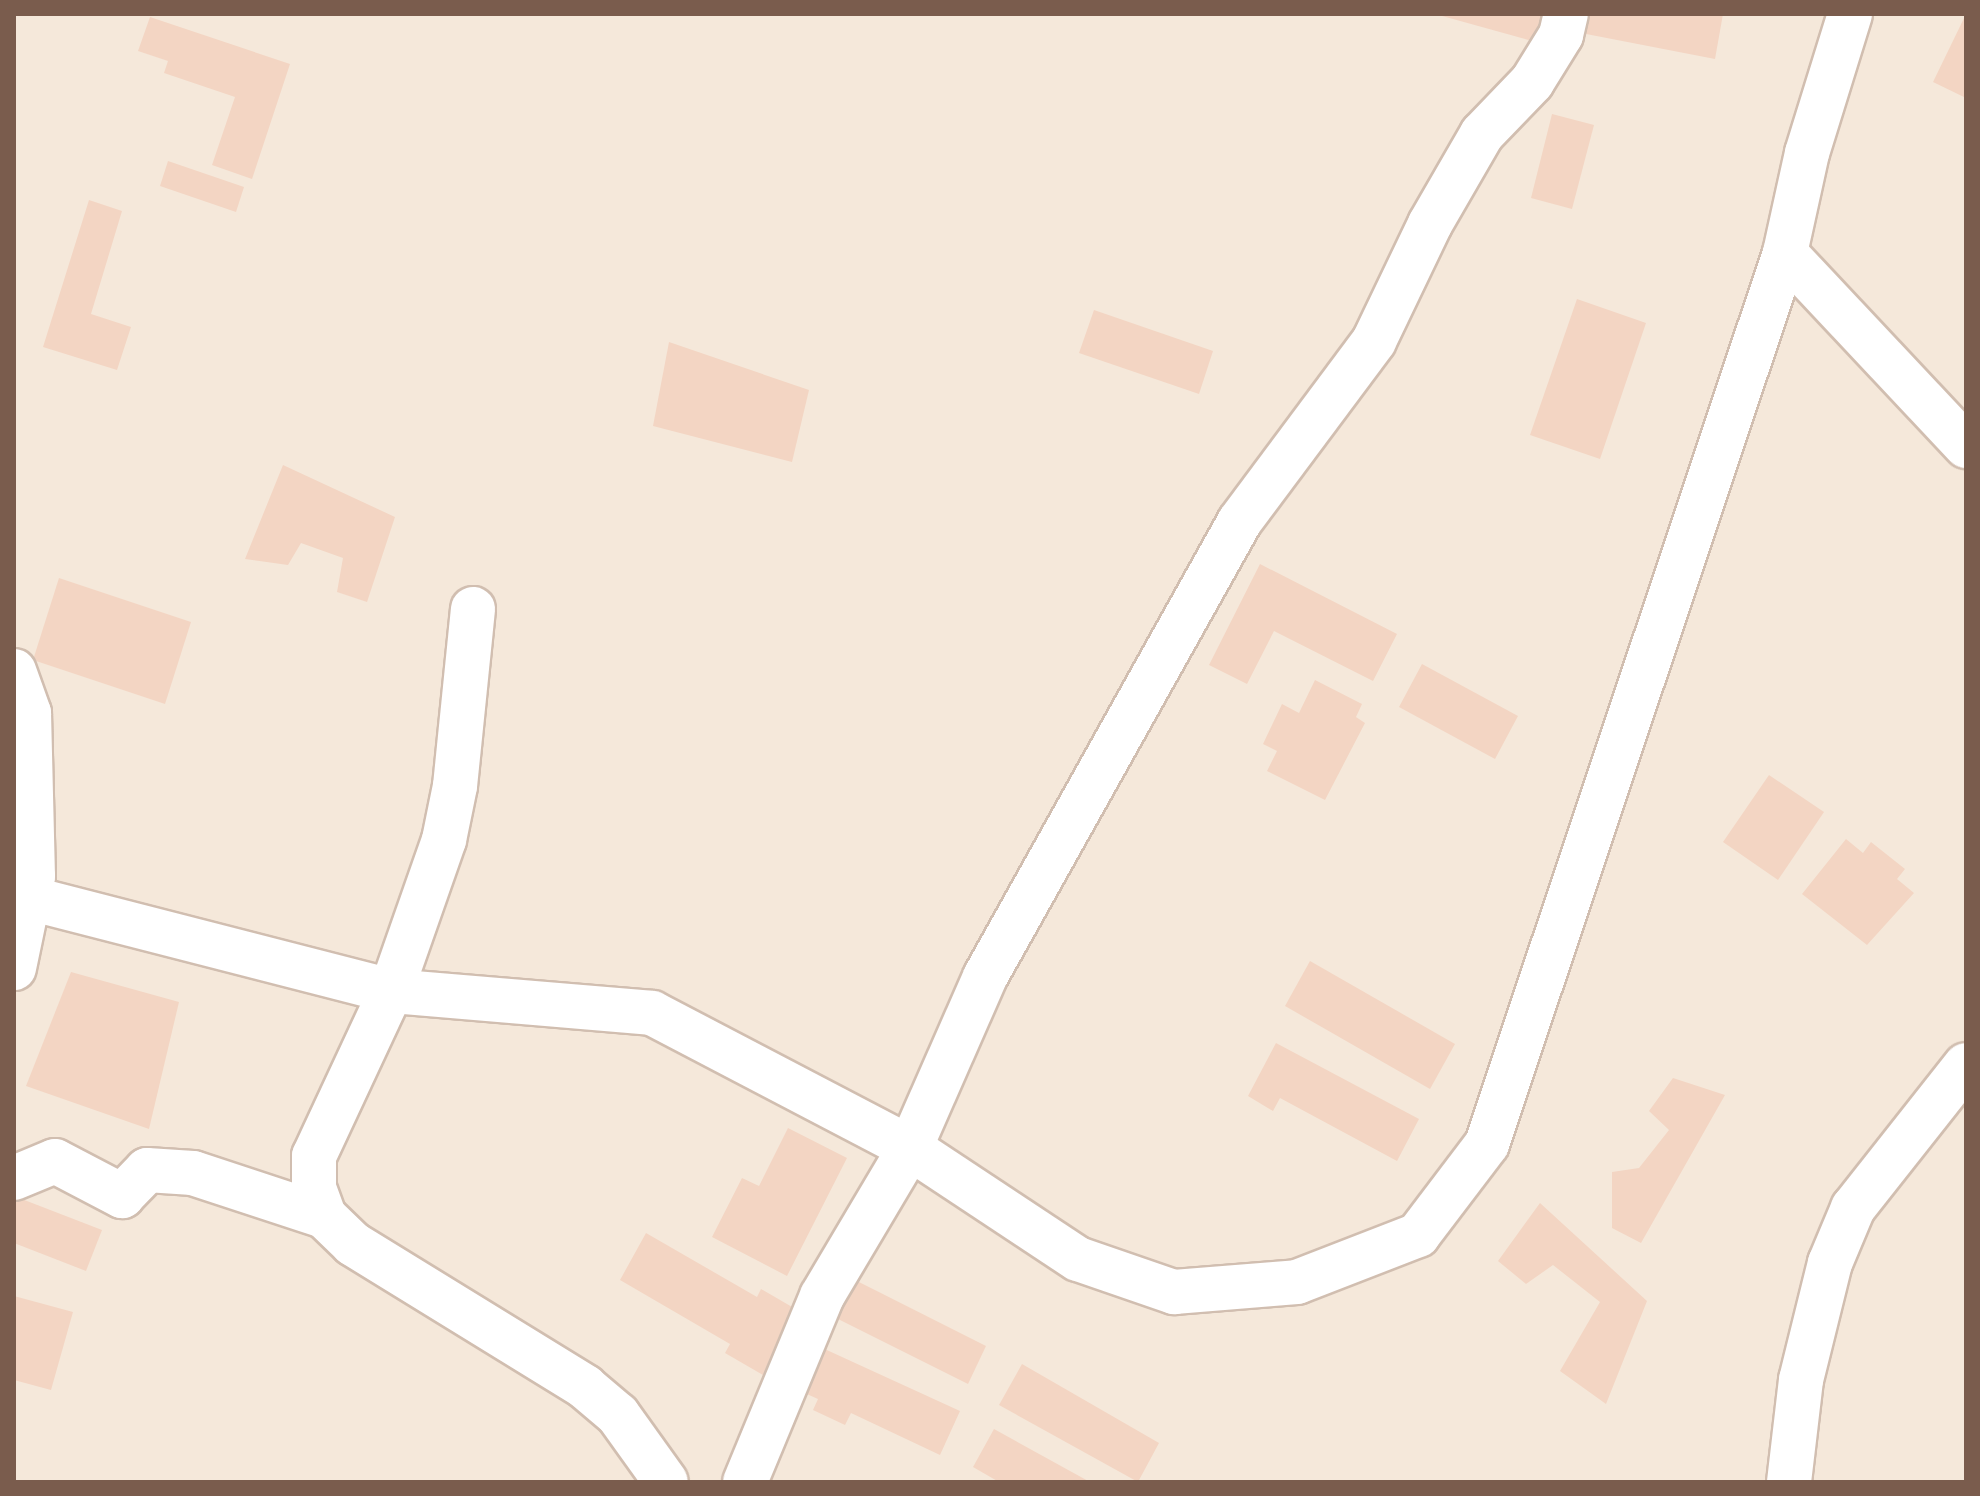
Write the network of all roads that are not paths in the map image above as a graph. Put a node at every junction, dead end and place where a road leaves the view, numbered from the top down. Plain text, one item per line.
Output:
1 (1566, 14) edge
2 (1850, 14) edge
3 (1785, 253) junction
4 (1966, 446) edge
5 (473, 609) dead end
6 (14, 671) edge
7 (29, 898) junction
8 (14, 968) edge
9 (391, 991) junction
10 (1966, 1065) edge
11 (910, 1148) junction
12 (14, 1178) edge
13 (324, 1216) junction
14 (666, 1482) edge
15 (745, 1482) edge
16 (1789, 1482) edge

1 - 11 street
2 - 3 street
3 - 4 street
3 - 11 street
5 - 9 street
6 - 7 street
7 - 8 street
7 - 9 street
9 - 11 street
9 - 13 street
10 - 16 street
11 - 15 street
12 - 13 street
13 - 14 street

